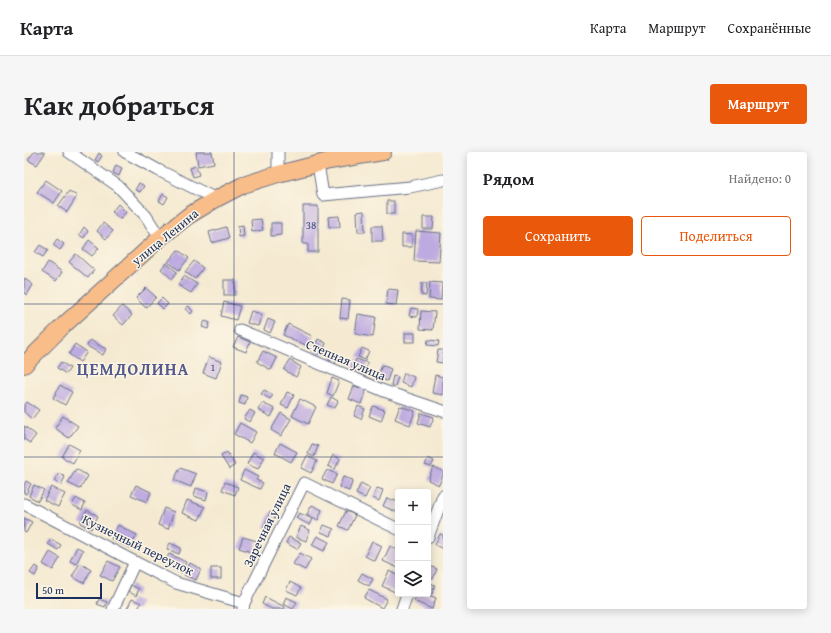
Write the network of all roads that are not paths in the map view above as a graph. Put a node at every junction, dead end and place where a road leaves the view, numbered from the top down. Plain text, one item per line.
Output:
1 (69, 152) edge
2 (125, 152) edge
3 (278, 152) edge
4 (383, 152) edge
5 (330, 158) edge
6 (278, 174) junction
7 (443, 180) edge
8 (216, 199) junction
9 (160, 238) junction
10 (240, 330) dead end
11 (24, 365) edge
12 (443, 411) edge
13 (443, 496) edge
14 (24, 504) edge
15 (395, 528) edge
16 (431, 529) edge
17 (134, 562) junction
18 (406, 597) edge
19 (244, 606) edge
20 (113, 609) edge
21 (402, 609) edge

1 - 9 street
2 - 8 street
3 - 6 street
4 - 5 highway, улица Ленина
5 - 6 highway, улица Ленина
5 - 7 street
6 - 8 highway, улица Ленина
8 - 9 highway, улица Ленина
9 - 11 highway, улица Ленина
10 - 12 street, Степная улица
13 - 16 street
14 - 17 street, Кузнечный переулок
15 - 19 street, Заречная улица
17 - 19 street, Кузнечный переулок
17 - 20 street
18 - 21 street

